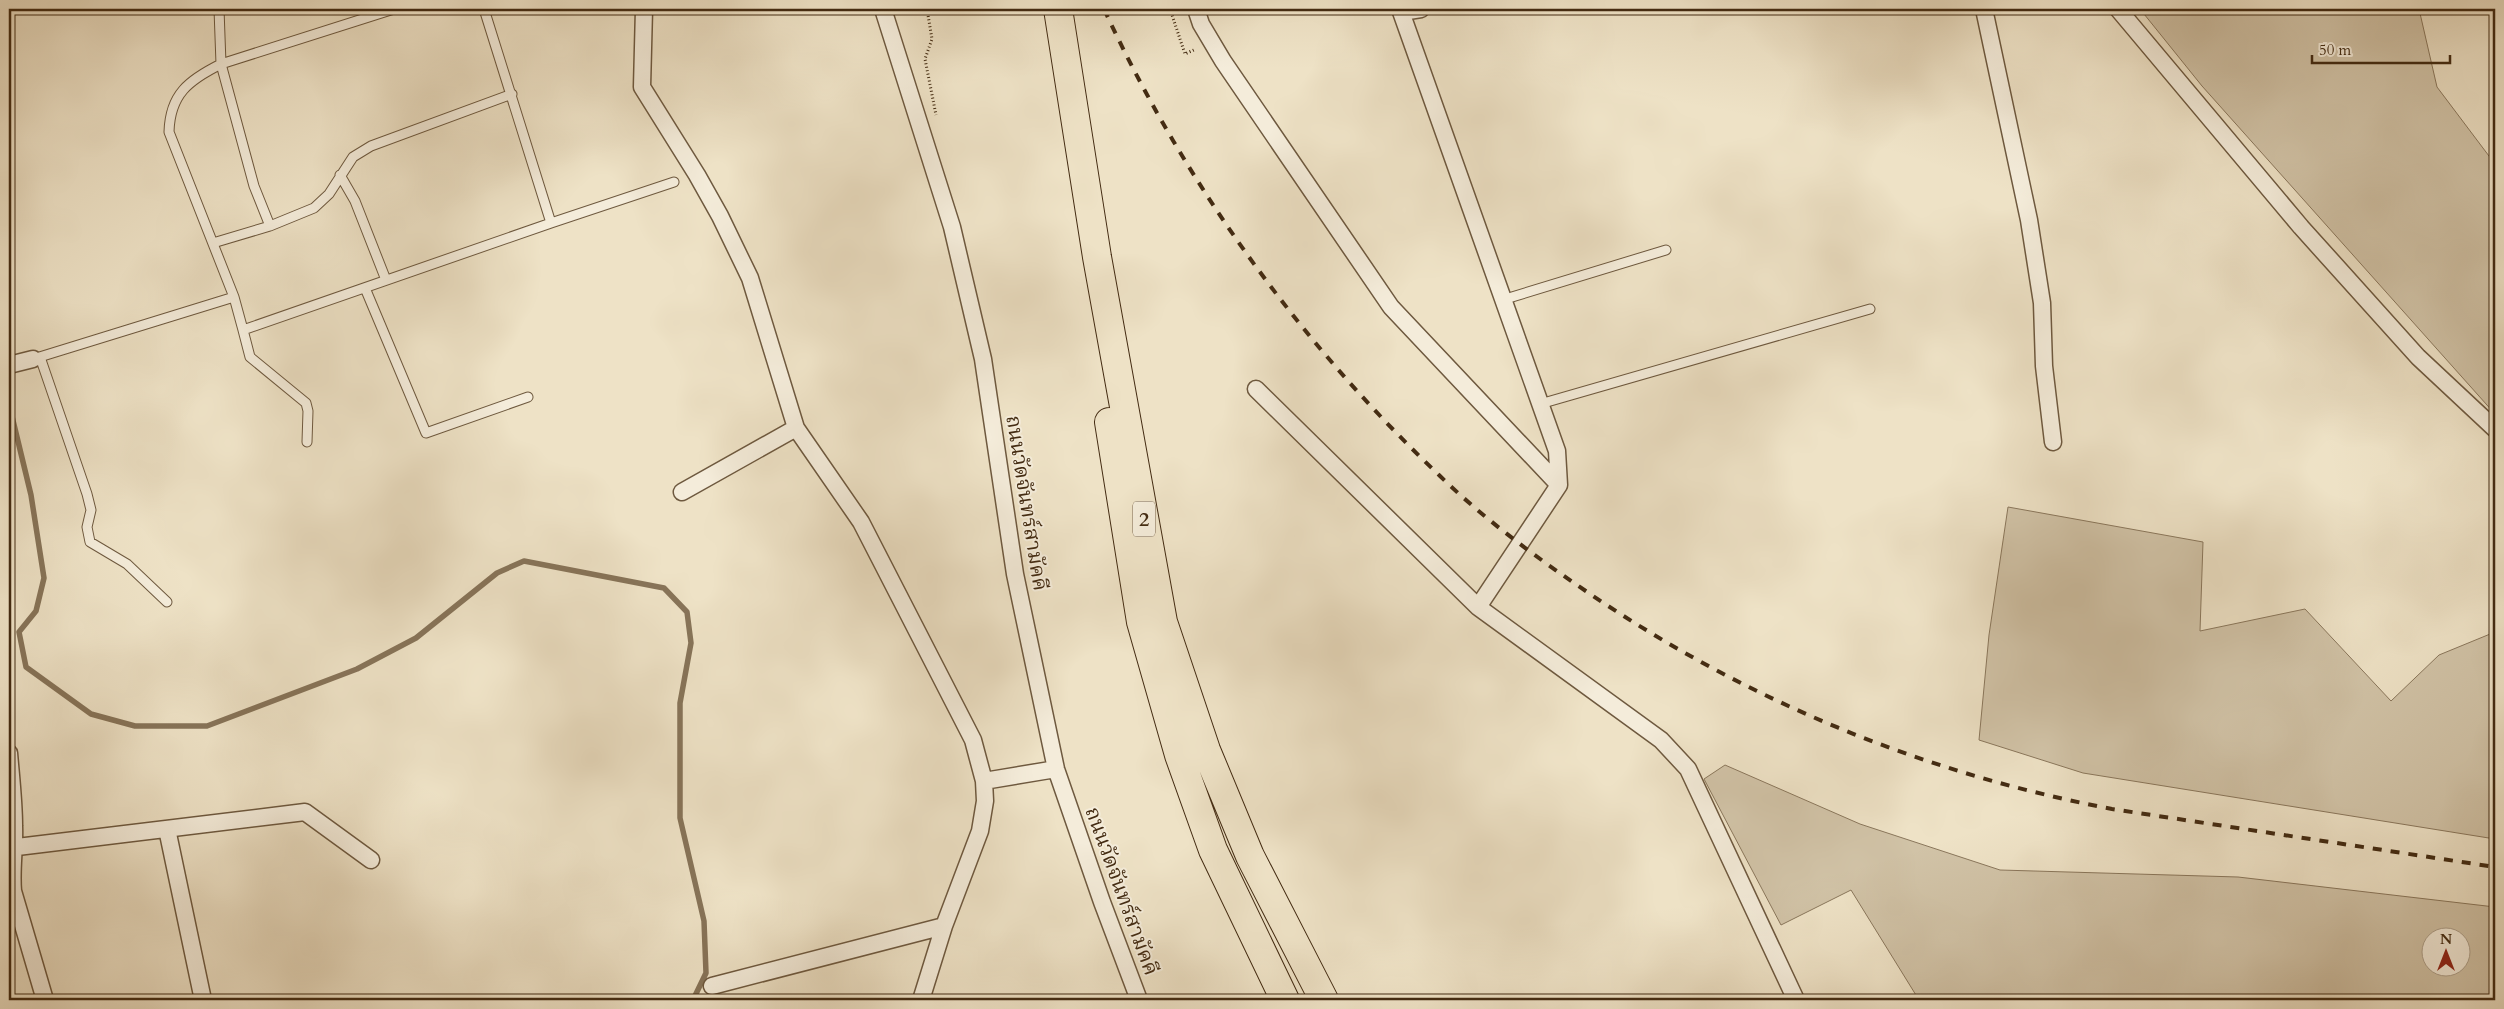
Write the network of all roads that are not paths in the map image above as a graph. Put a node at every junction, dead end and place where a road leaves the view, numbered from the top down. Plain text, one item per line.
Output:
1 (220, 9) edge
2 (394, 9) edge
3 (484, 9) edge
4 (644, 9) edge
5 (883, 9) edge
6 (1045, 9) edge
7 (1058, 9) edge
8 (1196, 9) edge
9 (1421, 9) edge
10 (1984, 9) edge
11 (2118, 9) edge
12 (1401, 10) edge
13 (221, 64) junction
14 (512, 94) junction
15 (340, 176) junction
16 (674, 182) dead end
17 (551, 223) junction
18 (270, 226) junction
19 (213, 242) junction
20 (1666, 250) dead end
21 (386, 280) junction
22 (365, 288) junction
23 (234, 296) junction
24 (1502, 300) junction
25 (1870, 309) dead end
26 (243, 330) junction
27 (36, 358) junction
28 (9, 366) edge
29 (1256, 389) dead end
30 (528, 397) dead end
31 (1540, 404) junction
32 (796, 428) junction
33 (2495, 429) edge
34 (307, 442) dead end
35 (2054, 442) dead end
36 (1559, 485) junction
37 (682, 492) dead end
38 (166, 602) dead end
39 (1478, 607) junction
40 (9, 753) edge
41 (1056, 769) junction
42 (984, 781) junction
43 (167, 829) junction
44 (12, 848) edge
45 (371, 860) dead end
46 (944, 926) junction
47 (712, 986) dead end
48 (45, 1000) edge
49 (202, 1000) edge
50 (921, 1000) edge
51 (1139, 1000) edge
52 (1285, 1000) edge
53 (1324, 1000) edge
54 (1796, 1000) edge

1 - 13 lane
2 - 13 lane
3 - 14 lane
4 - 32 street
5 - 41 street, ถนนวัดจันทร์สามัคคี
6 - 52 highway, 2
7 - 53 highway, 2
8 - 36 street
9 - 12 street
10 - 35 street
11 - 33 street
12 - 24 street
13 - 18 lane
13 - 19 lane
14 - 15 lane
14 - 17 lane
15 - 18 lane
15 - 21 lane
16 - 17 lane
17 - 21 lane
18 - 19 lane
19 - 23 lane
20 - 24 lane
21 - 22 lane
22 - 26 lane
22 - 30 lane
23 - 26 lane
23 - 27 lane
24 - 31 street
25 - 31 lane
26 - 34 lane
27 - 28 street
27 - 38 lane
29 - 39 street
31 - 36 street
32 - 37 street
32 - 42 street
36 - 39 street
39 - 54 street
40 - 44 street
41 - 42 street
41 - 51 street, ถนนวัดจันทร์สามัคคี
42 - 46 street
43 - 44 street
43 - 45 street
43 - 49 street
44 - 48 street
46 - 47 street
46 - 50 street

